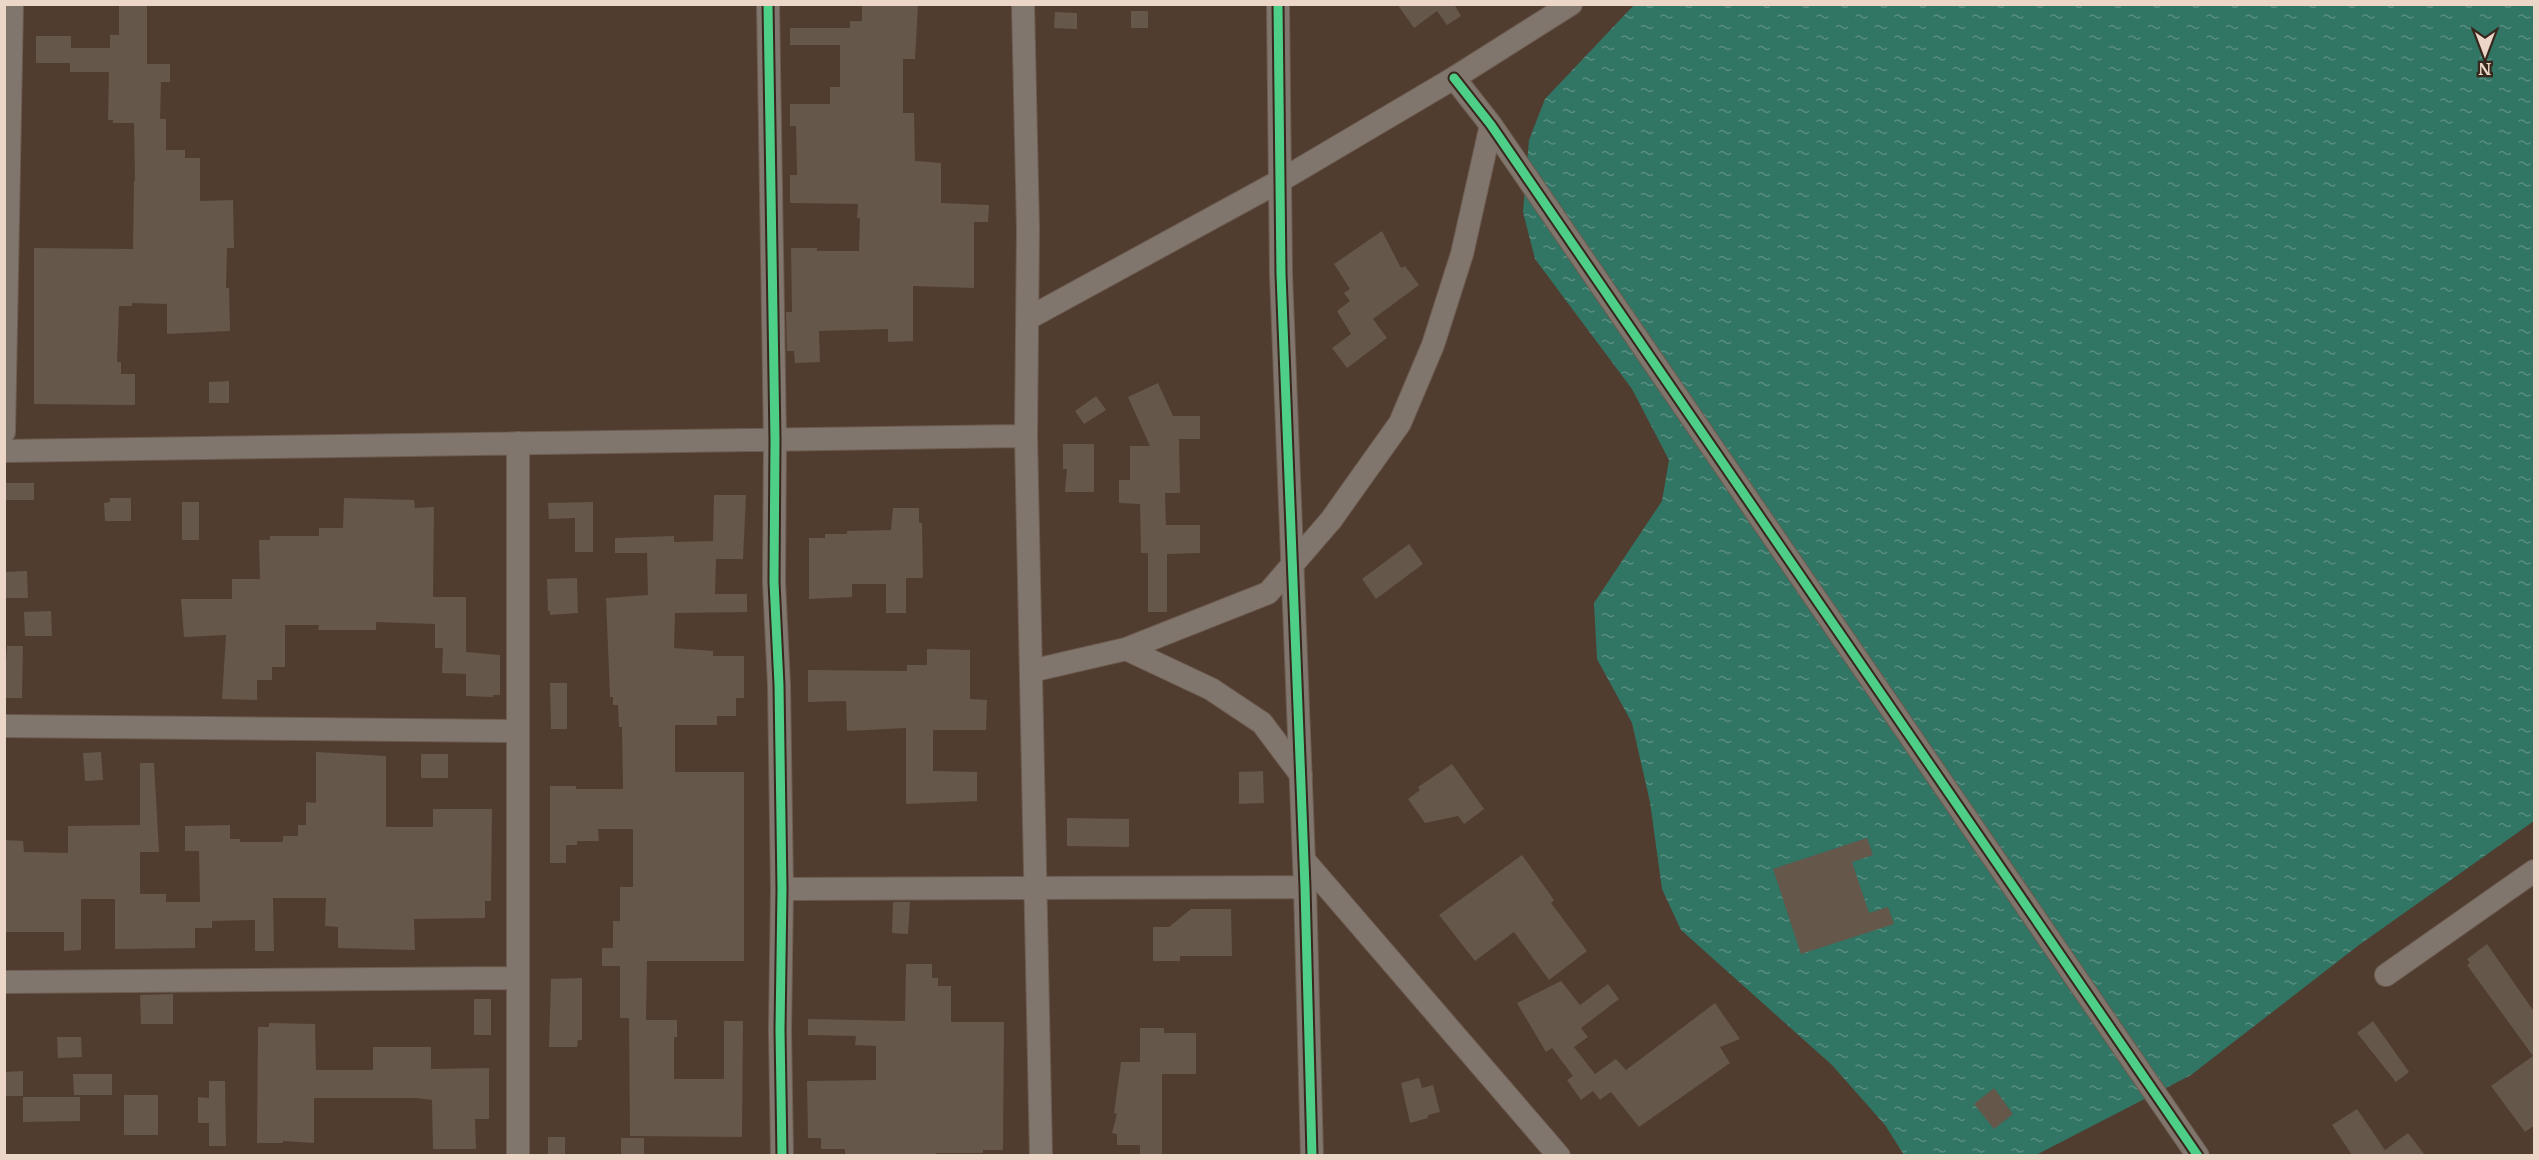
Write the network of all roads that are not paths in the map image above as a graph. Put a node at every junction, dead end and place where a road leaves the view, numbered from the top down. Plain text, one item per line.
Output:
1 (12, 4) edge
2 (768, 4) edge
3 (1023, 4) edge
4 (1278, 4) edge
5 (1560, 7) edge
6 (1454, 78) junction
7 (1491, 125) junction
8 (1278, 182) junction
9 (1027, 319) junction
10 (4, 432) edge
11 (1026, 436) junction
12 (775, 440) junction
13 (518, 443) junction
14 (4, 451) edge
15 (1292, 565) junction
16 (1126, 649) junction
17 (1031, 671) junction
18 (4, 726) edge
19 (517, 731) junction
20 (1301, 775) junction
21 (1304, 860) junction
22 (2535, 872) edge
23 (1305, 888) junction
24 (783, 889) junction
25 (1036, 889) junction
26 (2386, 975) dead end
27 (518, 978) junction
28 (4, 982) edge
29 (518, 1155) edge
30 (782, 1155) edge
31 (1041, 1155) edge
32 (1312, 1155) edge
33 (1559, 1155) edge
34 (2198, 1155) edge

1 - 10 street
2 - 12 street
3 - 9 street
4 - 8 street
5 - 6 street
6 - 7 street
6 - 8 street
7 - 15 street
7 - 34 street
8 - 9 street
8 - 15 street
9 - 11 street
11 - 12 street
11 - 17 street
12 - 13 street
12 - 24 street
13 - 14 street
13 - 19 street
15 - 16 street
15 - 20 street
16 - 17 street
16 - 20 street
17 - 25 street
18 - 19 street
19 - 27 street
20 - 21 street
21 - 23 street
21 - 33 street
22 - 26 street
23 - 25 street
23 - 32 street
24 - 25 street
24 - 30 street
25 - 31 street
27 - 28 street
27 - 29 street

